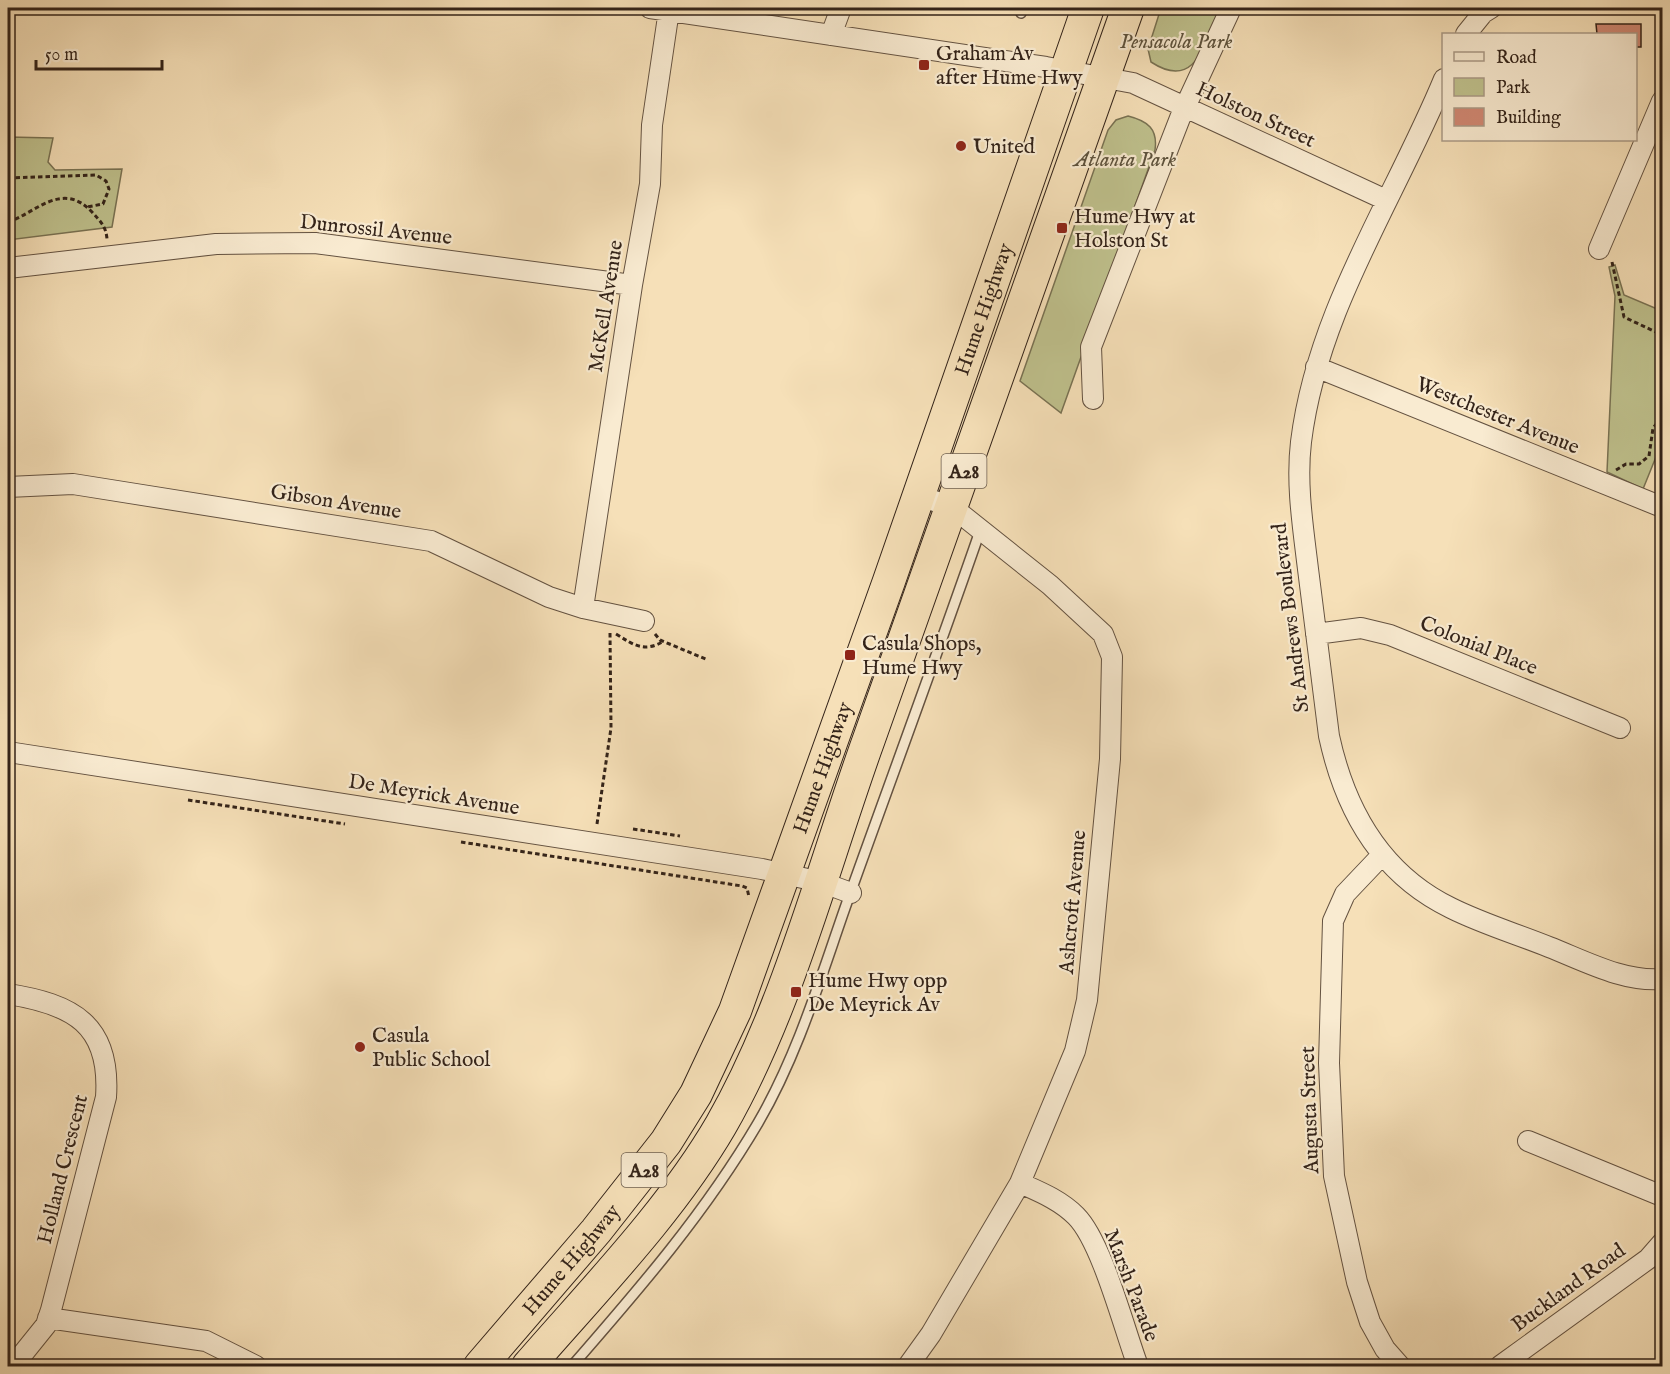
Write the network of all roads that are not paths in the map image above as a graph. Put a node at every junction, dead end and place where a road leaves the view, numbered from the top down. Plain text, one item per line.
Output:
1 (841, 8) edge
2 (1089, 8) edge
3 (1128, 8) edge
4 (1231, 8) edge
5 (1491, 8) edge
6 (659, 9) edge
7 (1467, 33) edge
8 (831, 35) junction
9 (1066, 71) junction
10 (1104, 77) junction
11 (1442, 82) edge
12 (1662, 101) edge
13 (1186, 107) junction
14 (1386, 200) junction
15 (1601, 245) road end
16 (8, 267) edge
17 (632, 285) junction
18 (1316, 367) junction
19 (1093, 399) dead end
20 (8, 487) edge
21 (917, 495) junction
22 (952, 507) junction
23 (1662, 507) edge
24 (980, 531) junction
25 (583, 608) junction
26 (644, 621) road end
27 (1316, 634) junction
28 (1620, 728) dead end
29 (8, 752) edge
30 (1382, 855) junction
31 (786, 873) junction
32 (821, 882) junction
33 (851, 893) junction
34 (1662, 979) edge
35 (8, 994) edge
36 (1528, 1141) dead end
37 (1020, 1183) junction
38 (1662, 1196) edge
39 (1662, 1243) edge
40 (48, 1318) junction
41 (14, 1366) edge
42 (256, 1366) edge
43 (480, 1366) edge
44 (528, 1366) edge
45 (572, 1366) edge
46 (908, 1366) edge
47 (1138, 1366) edge
48 (1400, 1366) edge
49 (1500, 1366) edge

1 - 8 street
2 - 9 highway, Hume Highway / A28
3 - 10 highway, Hume Highway / A28
4 - 13 street
5 - 7 street
6 - 8 street, Holston Street
6 - 17 street, McKell Avenue
8 - 9 street, Holston Street
9 - 10 street, Holston Street
9 - 21 highway, Hume Highway / A28
10 - 13 street, Holston Street
10 - 22 highway, Hume Highway / A28
11 - 14 street, St Andrews Boulevard
12 - 15 street
13 - 14 street, Holston Street
13 - 19 street
14 - 18 street, St Andrews Boulevard
16 - 17 street, Dunrossil Avenue
17 - 25 street, McKell Avenue
18 - 23 street, Westchester Avenue
18 - 27 street, St Andrews Boulevard
20 - 25 street, Gibson Avenue
21 - 22 street, Ashcroft Avenue
21 - 31 highway, Hume Highway / A28
22 - 24 street, Ashcroft Avenue
22 - 32 highway, Hume Highway / A28
24 - 33 lane
24 - 37 street, Ashcroft Avenue
25 - 26 street, Gibson Avenue
27 - 28 street, Colonial Place
27 - 30 street, St Andrews Boulevard
29 - 31 street, De Meyrick Avenue
30 - 34 street, St Andrews Boulevard
30 - 48 street, Augusta Street
31 - 32 street, De Meyrick Avenue
31 - 43 highway, Hume Highway / A28
32 - 33 street, De Meyrick Avenue
32 - 44 highway, Hume Highway / A28
33 - 45 lane
35 - 40 street, Holland Crescent
36 - 38 street
37 - 46 street, Ashcroft Avenue
37 - 47 street, Marsh Parade
39 - 49 street, Buckland Road
40 - 41 street, Holland Crescent
40 - 42 street

